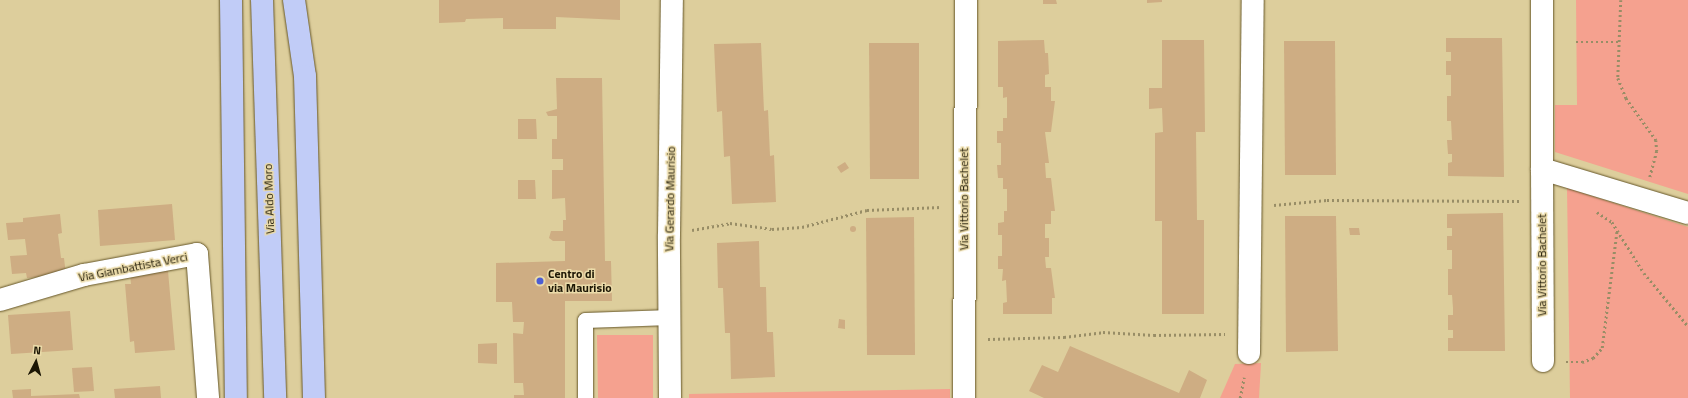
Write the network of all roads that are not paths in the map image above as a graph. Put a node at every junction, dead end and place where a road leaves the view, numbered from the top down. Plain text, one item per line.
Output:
1 (231, 0) edge
2 (262, 0) edge
3 (294, 0) edge
4 (672, 0) edge
5 (966, 0) edge
6 (1253, 0) edge
7 (1542, 0) edge
8 (1542, 168) junction
9 (1688, 213) edge
10 (0, 300) edge
11 (670, 317) junction
12 (1249, 343) road end
13 (1543, 361) road end
14 (208, 398) edge
15 (236, 398) edge
16 (275, 398) edge
17 (314, 398) edge
18 (585, 398) edge
19 (670, 398) edge
20 (964, 398) edge

1 - 15 main road
2 - 16 main road, Via Aldo Moro
3 - 17 main road
4 - 11 street, Via Gerardo Maurisio
5 - 20 street, Via Vittorio Bachelet
6 - 12 street
7 - 8 street, Via Vittorio Bachelet
8 - 9 street
8 - 13 street, Via Vittorio Bachelet
10 - 14 street, Via Giambattista Verci
11 - 18 lane
11 - 19 street, Via Gerardo Maurisio

